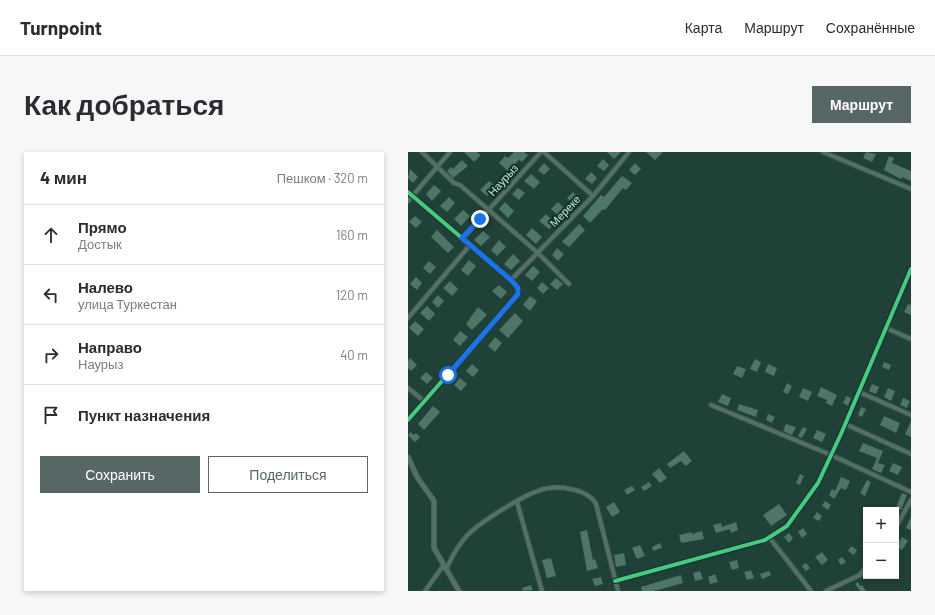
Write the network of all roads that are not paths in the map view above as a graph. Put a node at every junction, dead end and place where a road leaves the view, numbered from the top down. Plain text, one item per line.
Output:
1 (422, 152) edge
2 (450, 152) edge
3 (541, 152) edge
4 (544, 152) edge
5 (629, 152) edge
6 (823, 152) edge
7 (438, 166) junction
8 (911, 189) edge
9 (408, 192) edge
10 (412, 196) junction
11 (592, 196) junction
12 (408, 201) edge
13 (489, 209) junction
14 (462, 238) junction
15 (470, 245) junction
16 (538, 253) junction
17 (911, 269) edge
18 (511, 280) junction
19 (569, 284) dead end
20 (408, 318) edge
21 (886, 328) junction
22 (911, 339) edge
23 (408, 388) edge
24 (859, 392) junction
25 (424, 401) junction
26 (711, 405) dead end
27 (911, 415) edge
28 (408, 420) edge
29 (845, 424) junction
30 (911, 454) edge
31 (831, 455) junction
32 (408, 457) edge
33 (911, 492) edge
34 (911, 500) edge
35 (517, 502) junction
36 (899, 522) edge
37 (769, 537) junction
38 (443, 566) junction
39 (446, 571) junction
40 (863, 571) edge
41 (615, 581) junction
42 (425, 591) edge
43 (459, 591) edge
44 (542, 591) edge
45 (618, 591) edge
46 (811, 591) edge
47 (826, 591) edge

1 - 7 street
2 - 7 street
3 - 13 street, Наурыз
4 - 11 street
5 - 11 street, Мереке
6 - 8 street
7 - 10 street
7 - 13 street
9 - 10 street
10 - 12 street
10 - 14 street
11 - 16 street, Мереке
13 - 14 street, Наурыз
13 - 16 street
14 - 15 street
15 - 18 street
15 - 20 street
16 - 18 street, Мереке
16 - 19 street
17 - 21 street
18 - 25 street
21 - 22 street
21 - 24 street
23 - 25 street
24 - 27 street
24 - 29 street
25 - 28 street
26 - 31 street
29 - 30 street
29 - 31 street
31 - 33 street
31 - 37 street
32 - 38 street
34 - 36 street
35 - 39 street
35 - 41 street
35 - 44 street
37 - 41 street
37 - 46 street
38 - 39 street
38 - 42 street
39 - 43 street
40 - 47 street
41 - 45 street

